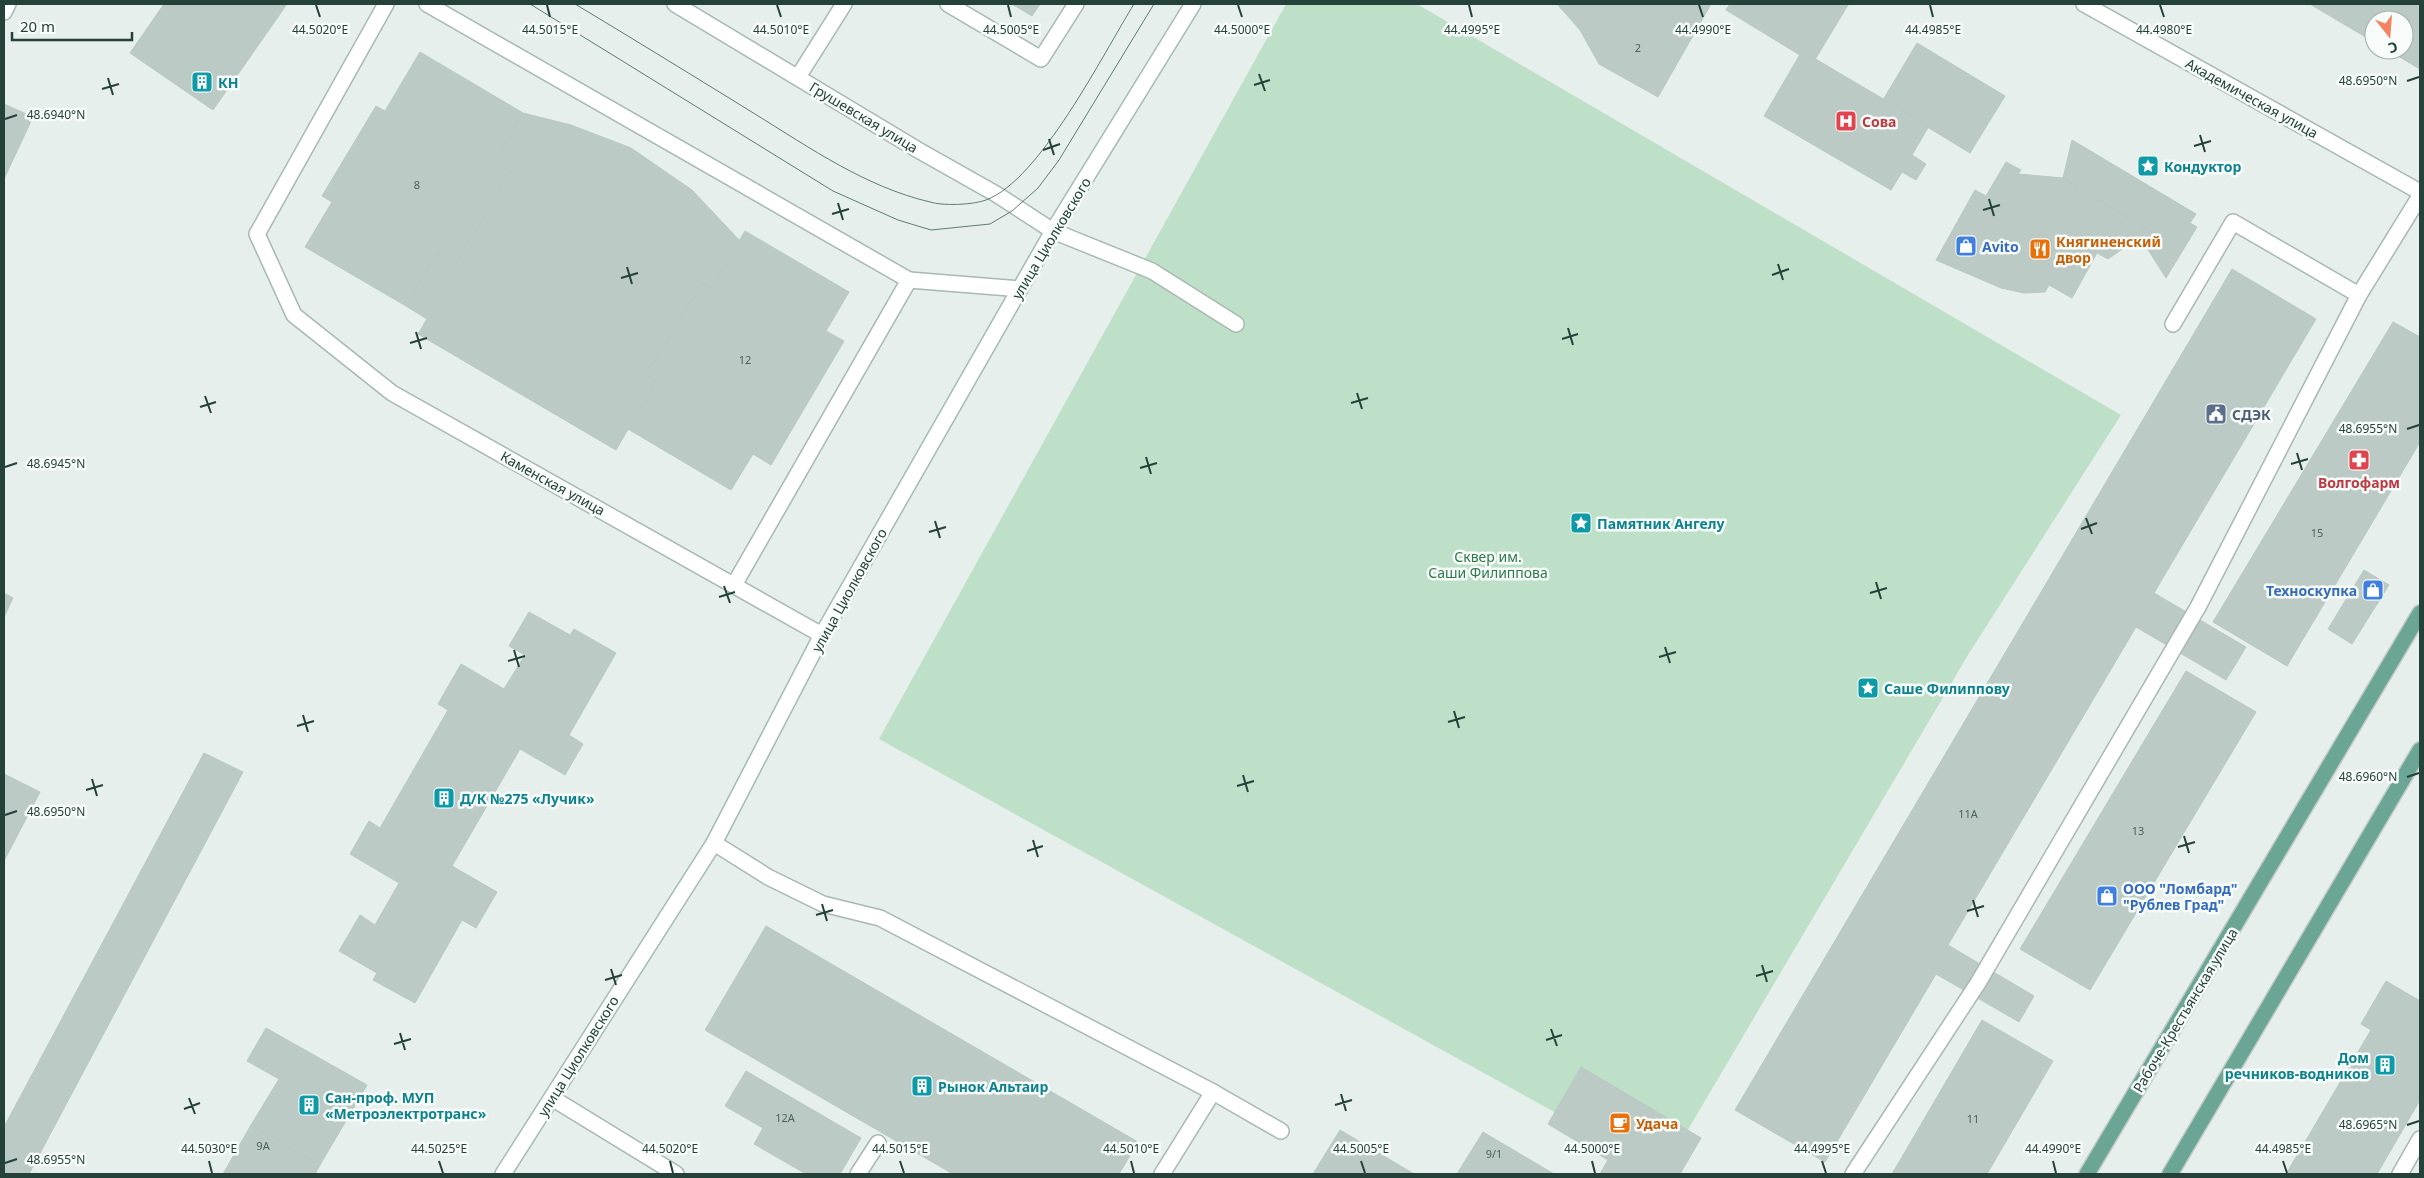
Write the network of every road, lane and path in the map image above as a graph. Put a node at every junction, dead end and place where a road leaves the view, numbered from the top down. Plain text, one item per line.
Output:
1 (8, 4) edge
2 (386, 4) edge
3 (427, 4) edge
4 (675, 4) edge
5 (844, 4) edge
6 (948, 4) edge
7 (1076, 4) edge
8 (1193, 4) edge
9 (2084, 4) edge
10 (4, 12) edge
11 (798, 77) junction
12 (2420, 192) edge
13 (2420, 196) edge
14 (1053, 231) junction
15 (909, 280) junction
16 (1020, 290) junction
17 (2360, 295) junction
18 (1236, 324) dead end
19 (2173, 324) dead end
20 (734, 585) junction
21 (2420, 613) edge
22 (822, 635) junction
23 (2420, 750) edge
24 (714, 843) junction
25 (1213, 1092) junction
26 (552, 1098) junction
27 (1281, 1131) dead end
28 (2420, 1139) edge
29 (878, 1143) dead end
30 (503, 1174) edge
31 (676, 1174) edge
32 (858, 1174) edge
33 (1162, 1174) edge
34 (1853, 1174) edge
35 (2087, 1174) edge
36 (2170, 1174) edge
37 (2400, 1174) edge

1 - 10 street
2 - 20 street, Каменская улица
3 - 15 street
4 - 11 street, Грушевская улица
5 - 11 street
6 - 7 street
8 - 14 street, улица Циолковского
9 - 12 street, Академическая улица
11 - 14 street, Грушевская улица
13 - 17 street
14 - 16 street, улица Циолковского
14 - 18 street, Грушевская улица
15 - 16 street
15 - 20 street
16 - 22 street, улица Циолковского
17 - 19 street
17 - 34 street
20 - 22 street, Каменская улица
21 - 35 main road, Рабоче-Крестьянская улица
22 - 24 street, улица Циолковского
23 - 36 main road
24 - 25 street
24 - 26 street, улица Циолковского
25 - 27 street
25 - 33 street
26 - 30 street, улица Циолковского
26 - 31 street
28 - 37 street
29 - 32 street

